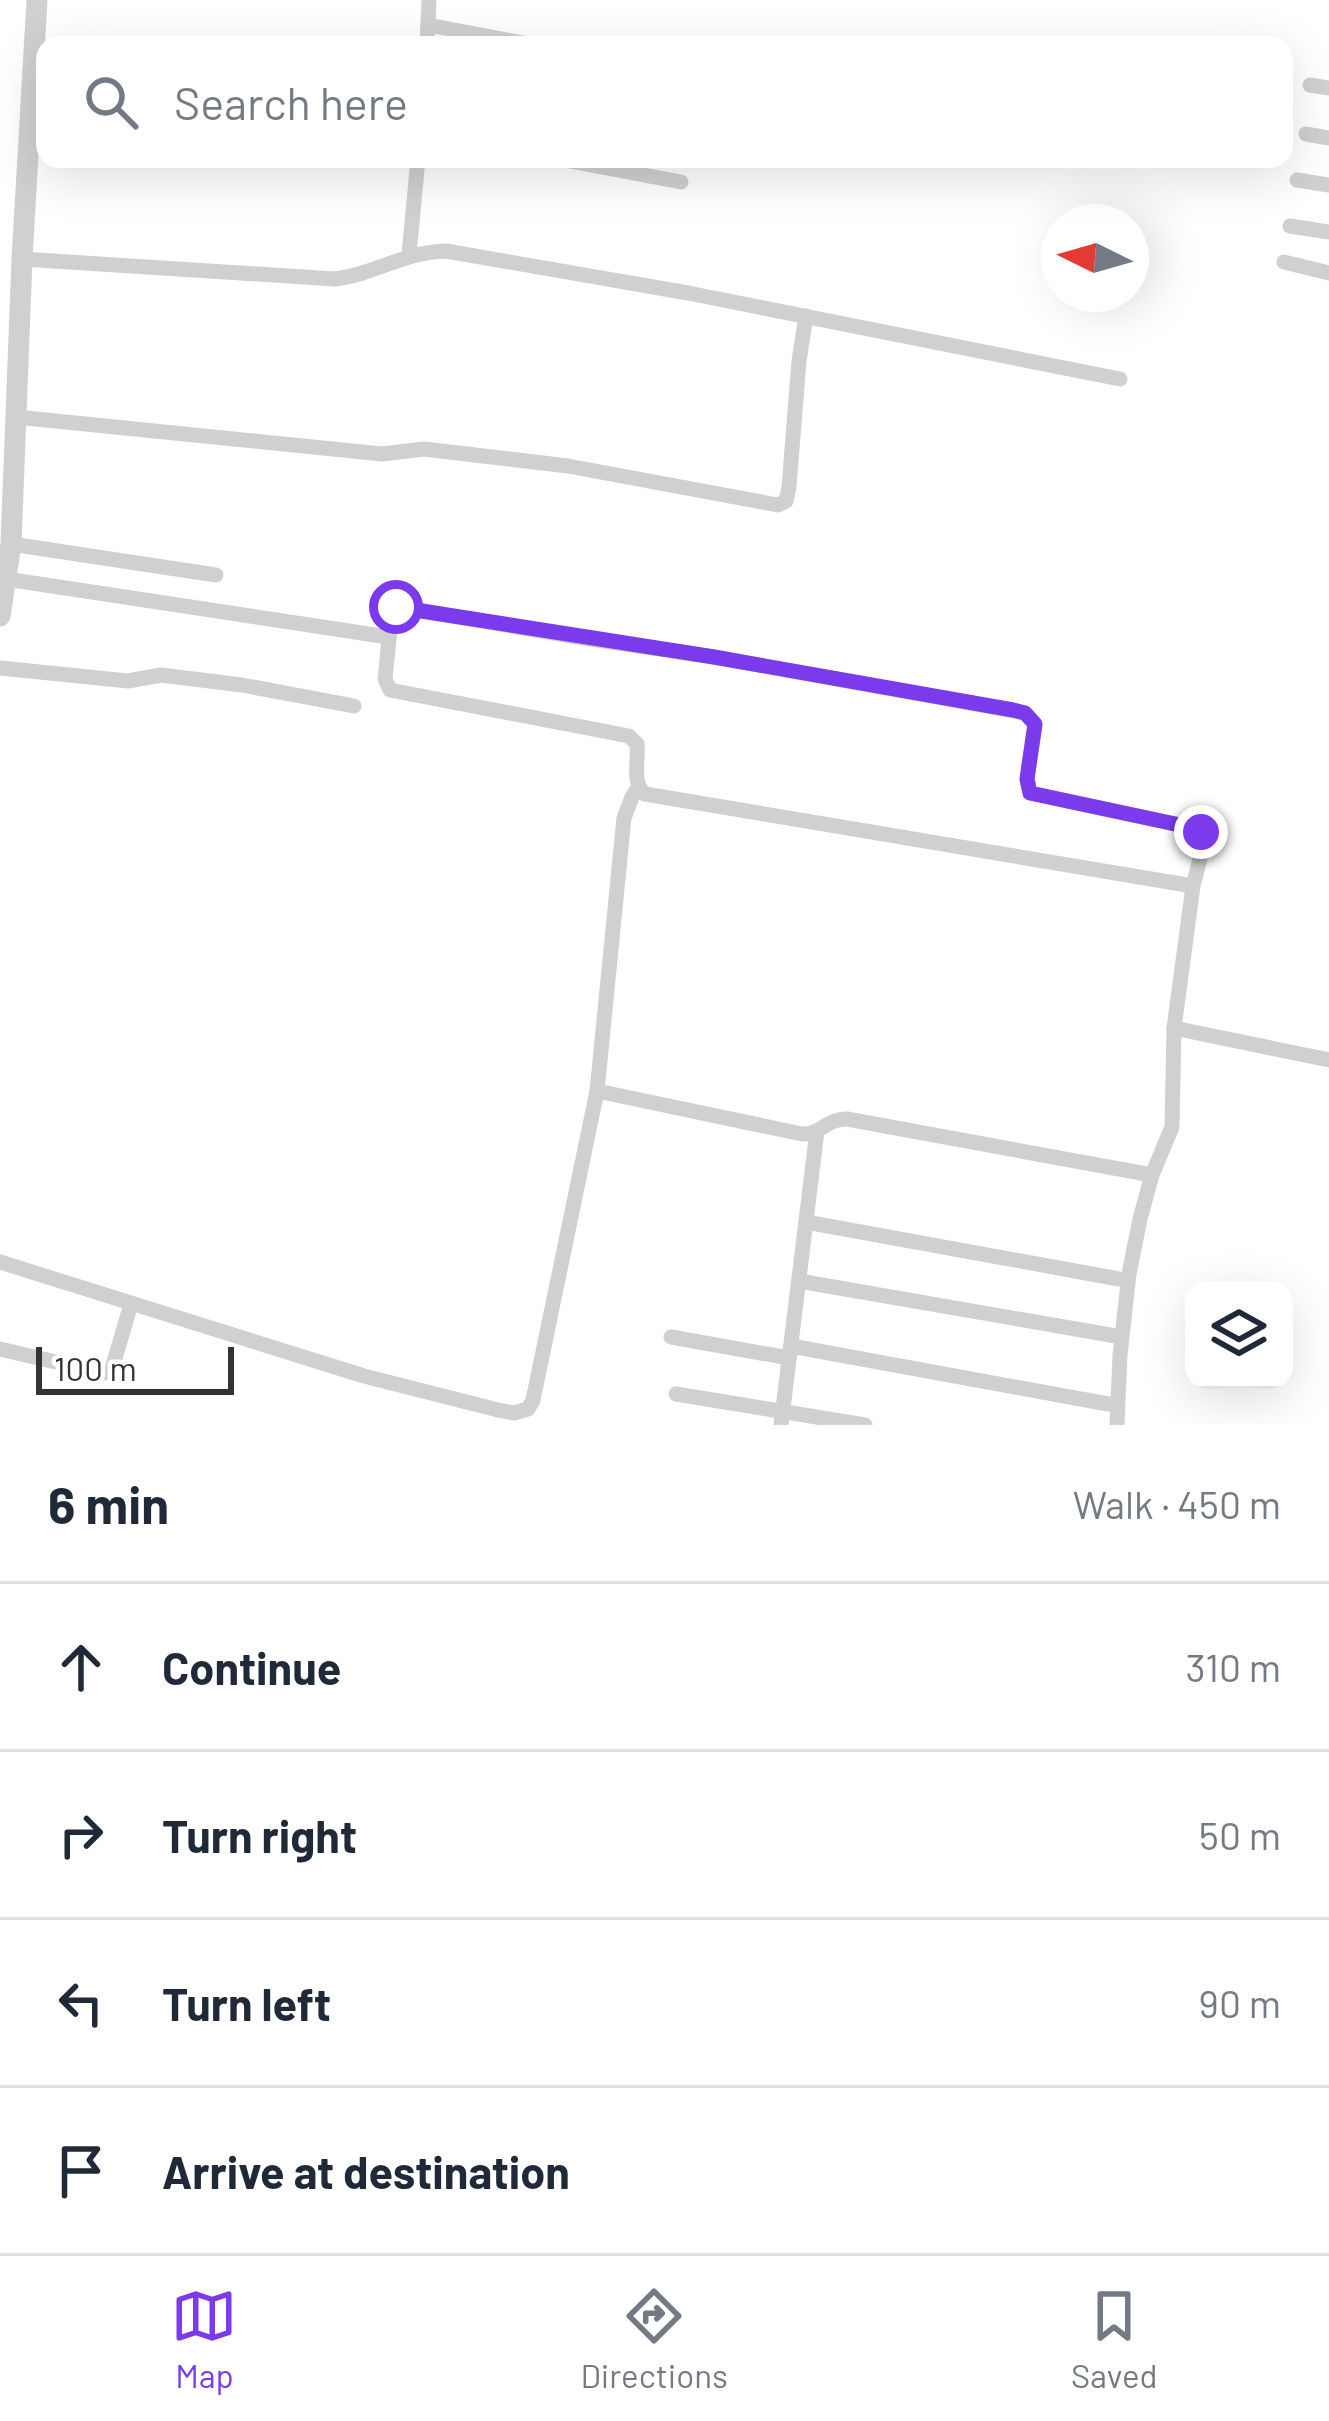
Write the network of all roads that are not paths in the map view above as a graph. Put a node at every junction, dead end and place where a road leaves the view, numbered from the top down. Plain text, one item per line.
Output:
1 (37, 0) edge
2 (429, 0) edge
3 (428, 25) junction
4 (37, 36) edge
5 (427, 36) edge
6 (486, 36) edge
7 (1310, 85) dead end
8 (1329, 88) edge
9 (1306, 134) dead end
10 (1329, 138) edge
11 (36, 153) edge
12 (417, 168) edge
13 (607, 168) edge
14 (1297, 180) dead end
15 (681, 182) dead end
16 (1329, 184) edge
17 (1290, 226) dead end
18 (1329, 232) edge
19 (409, 254) junction
20 (22, 259) junction
21 (1284, 262) dead end
22 (1329, 273) edge
23 (806, 316) junction
24 (1120, 379) dead end
25 (16, 417) junction
26 (7, 447) edge
27 (10, 544) junction
28 (216, 575) dead end
29 (6, 579) junction
30 (0, 616) edge
31 (388, 637) junction
32 (0, 668) edge
33 (354, 706) dead end
34 (638, 788) junction
35 (1193, 886) junction
36 (1174, 1028) junction
37 (1329, 1060) edge
38 (596, 1090) junction
39 (817, 1131) junction
40 (1153, 1175) junction
41 (806, 1222) junction
42 (0, 1262) edge
43 (1119, 1279) dead end
44 (799, 1281) junction
45 (131, 1304) junction
46 (1116, 1336) dead end
47 (671, 1337) dead end
48 (0, 1349) edge
49 (790, 1352) junction
50 (676, 1394) dead end
51 (1108, 1404) dead end
52 (782, 1418) edge
53 (518, 1419) edge
54 (865, 1425) edge
55 (1117, 1425) edge

1 - 4 street
2 - 3 street
3 - 5 street
3 - 6 street
7 - 8 street
9 - 10 street
11 - 20 street
12 - 19 street
13 - 15 street
14 - 16 street
17 - 18 street
19 - 20 street
19 - 23 street
20 - 25 street
21 - 22 street
23 - 24 street
23 - 25 street
25 - 26 street
26 - 27 street
27 - 28 street
27 - 29 street
29 - 30 street
29 - 31 street
31 - 34 street
31 - 35 street
32 - 33 street
34 - 35 street
34 - 38 street
35 - 36 street
36 - 37 street
36 - 40 street
38 - 39 street
38 - 53 street
39 - 40 street
39 - 41 street
40 - 55 street
41 - 43 street
41 - 44 street
42 - 45 street
44 - 46 street
44 - 49 street
45 - 48 street
45 - 53 street
47 - 49 street
49 - 51 street
49 - 52 street
50 - 52 street
52 - 54 street

